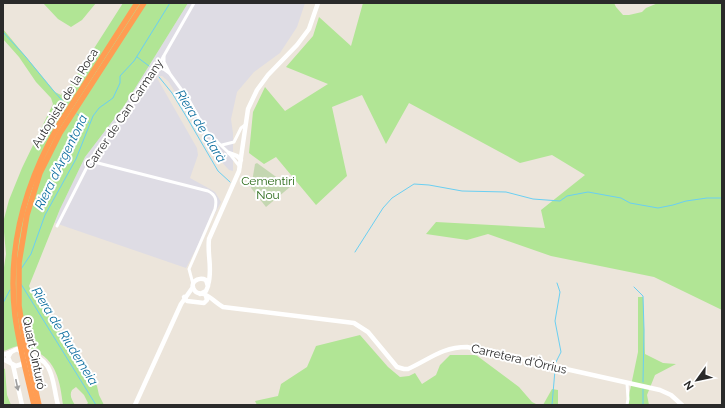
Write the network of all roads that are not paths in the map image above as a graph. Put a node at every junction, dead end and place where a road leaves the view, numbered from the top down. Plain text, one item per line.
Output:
1 (137, 3) edge
2 (144, 3) edge
3 (194, 3) edge
4 (318, 3) edge
5 (164, 55) junction
6 (154, 69) junction
7 (170, 74) junction
8 (245, 125) junction
9 (222, 145) junction
10 (229, 153) junction
11 (241, 160) junction
12 (90, 161) junction
13 (240, 167) junction
14 (24, 225) joint
15 (57, 226) dead end
16 (17, 234) joint
17 (210, 266) junction
18 (189, 272) junction
19 (199, 279) junction
20 (193, 285) junction
21 (208, 287) junction
22 (198, 293) junction
23 (186, 296) junction
24 (208, 297) junction
25 (11, 352) junction
26 (3, 355) edge
27 (25, 355) junction
28 (3, 359) edge
29 (12, 364) junction
30 (627, 383) junction
31 (22, 405) edge
32 (37, 405) edge
33 (58, 405) edge
34 (135, 405) edge
35 (627, 405) edge
36 (682, 405) edge

1 - 16 highway, Autopista de la Roca
2 - 14 highway, Autopista de la Roca
3 - 5 street, Carrer de Can Carmany
4 - 8 street
5 - 6 street, Carrer de Can Carmany
5 - 7 street
6 - 7 street
6 - 12 street, Carrer de Can Carmany
7 - 9 street
8 - 9 street
8 - 11 street
9 - 10 street
10 - 11 street
10 - 13 street
11 - 13 street
12 - 15 street, Carrer de Can Carmany
12 - 18 street
13 - 17 street
14 - 32 highway, Quart Cinturó
16 - 32 highway, Quart Cinturó
17 - 19 street
17 - 21 street
18 - 19 street
18 - 20 street
19 - 20 street
19 - 21 street
20 - 22 street
20 - 23 street
21 - 22 street
21 - 24 street
22 - 23 street
22 - 24 street, Carretera d'Òrrius
23 - 24 street
23 - 34 street
24 - 30 street, Carretera d'Òrrius
25 - 26 street
25 - 27 street
25 - 29 street
27 - 29 street
27 - 33 street
28 - 29 street
29 -> 31 street
30 - 35 street
30 - 36 street, Carretera d'Òrrius

